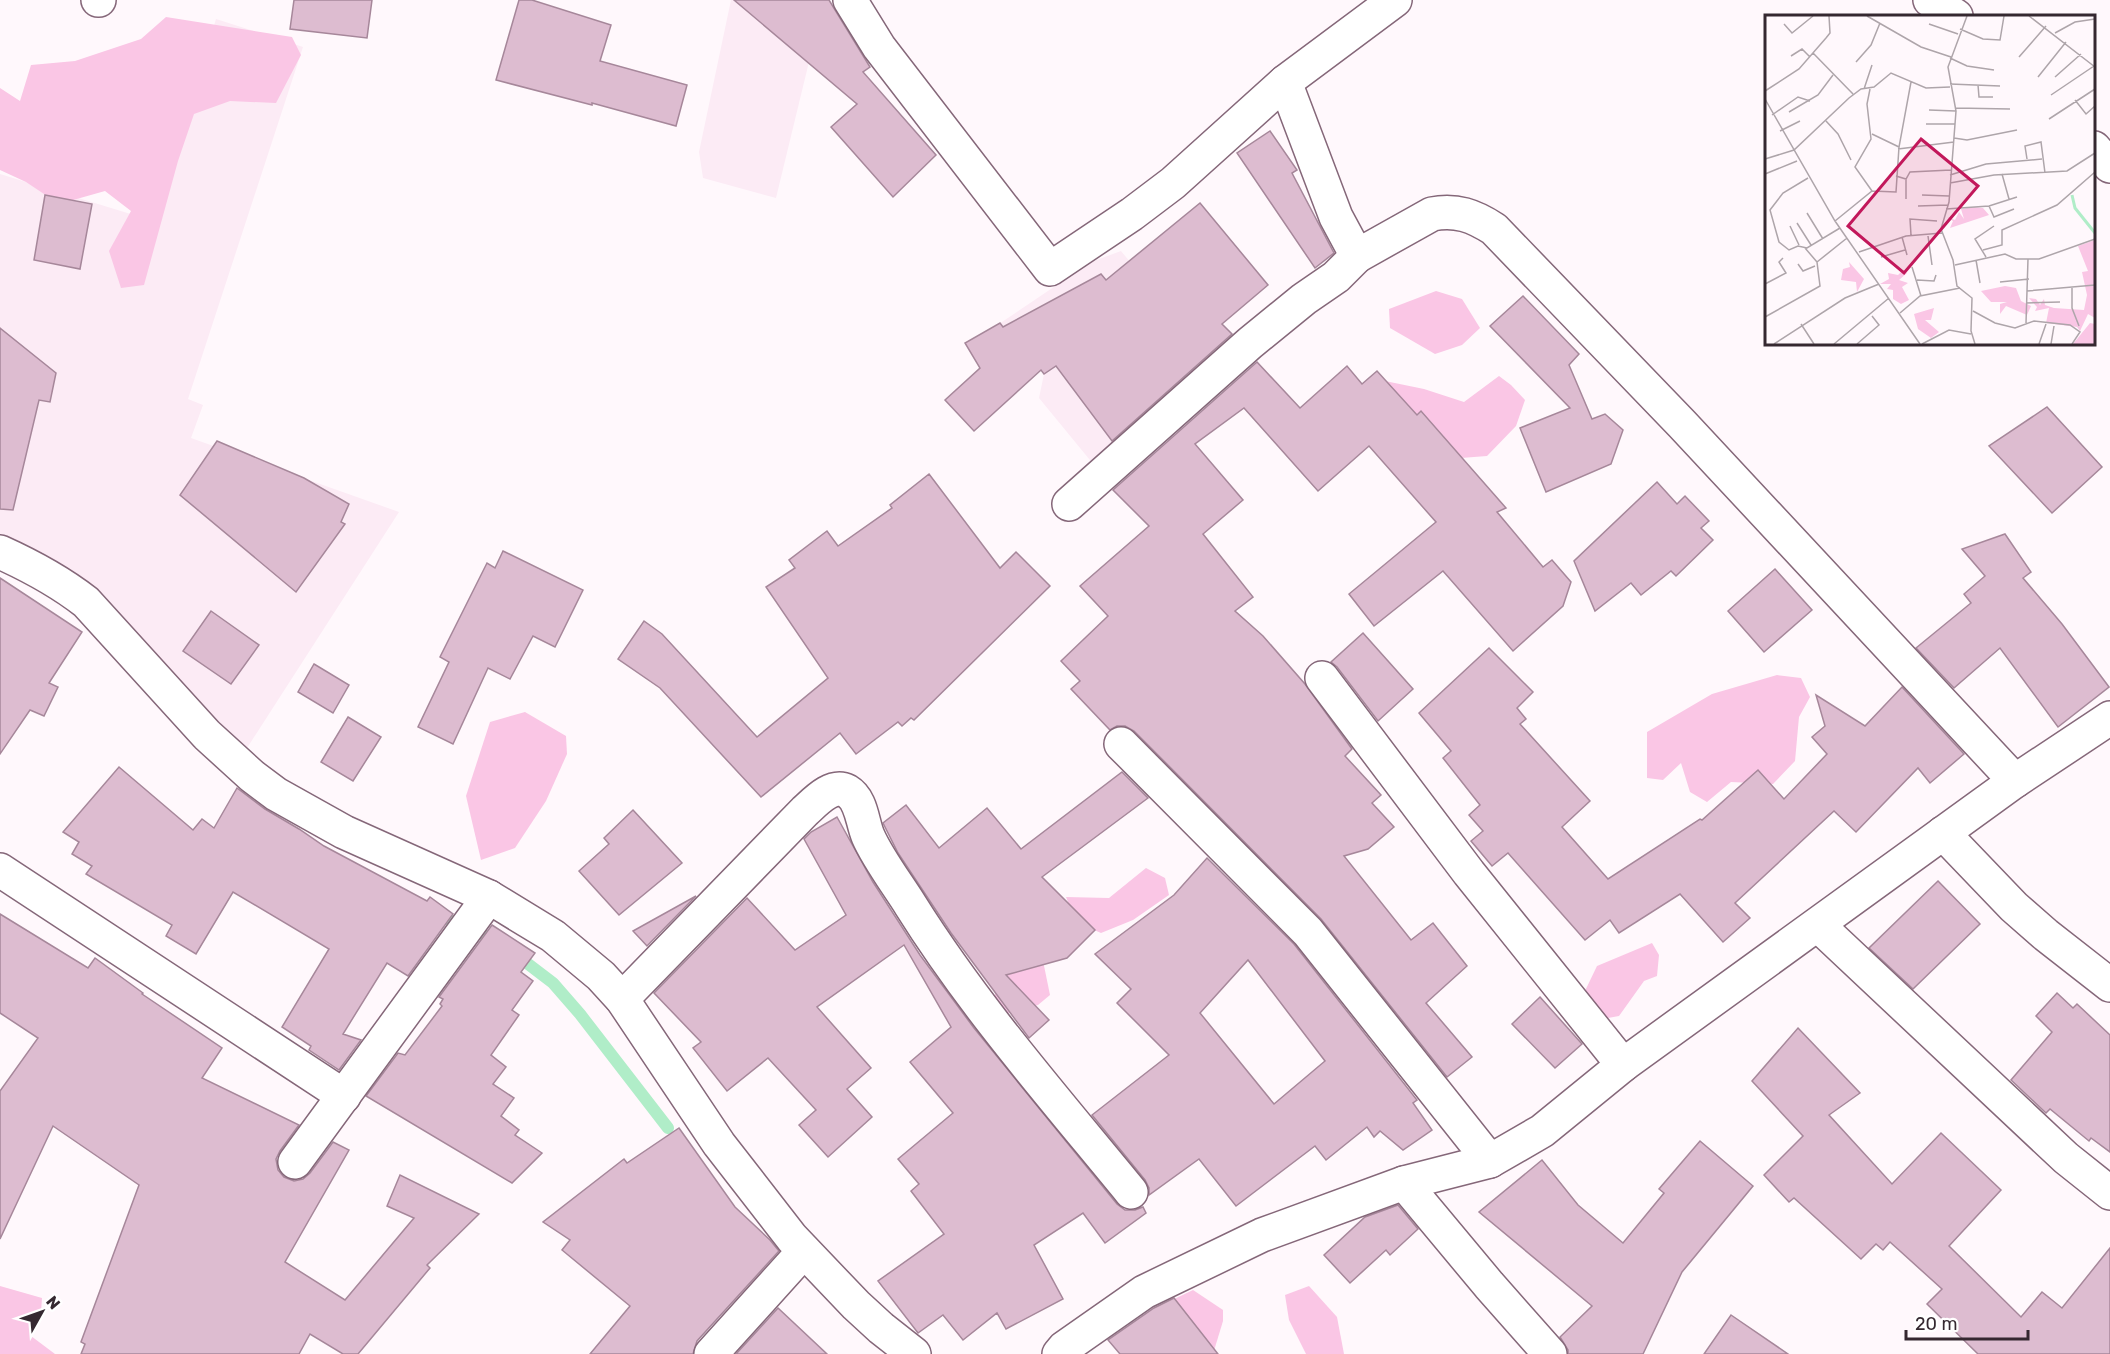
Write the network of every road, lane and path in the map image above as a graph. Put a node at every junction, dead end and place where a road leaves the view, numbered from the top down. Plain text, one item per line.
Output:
1 (850, 0) edge
2 (1395, 0) edge
3 (1930, 0) edge
4 (1954, 15) edge
5 (1285, 82) junction
6 (2095, 149) edge
7 (2110, 166) edge
8 (1357, 256) junction
9 (1069, 504) dead end
10 (0, 552) edge
11 (1322, 678) dead end
12 (2110, 718) edge
13 (1120, 744) dead end
14 (2015, 781) junction
15 (1943, 833) junction
16 (0, 870) edge
17 (489, 897) junction
18 (1818, 925) junction
19 (2110, 986) edge
20 (622, 999) junction
21 (1623, 1065) junction
22 (344, 1096) junction
23 (1490, 1161) junction
24 (295, 1162) dead end
25 (1404, 1183) junction
26 (1131, 1192) dead end
27 (2110, 1193) edge
28 (804, 1251) junction
29 (711, 1354) edge
30 (914, 1354) edge
31 (1059, 1354) edge
32 (1550, 1354) edge

1 - 5 street
2 - 5 street
3 - 4 street
5 - 8 street
6 - 7 street
8 - 9 street
8 - 14 street
10 - 17 street
11 - 21 street
12 - 14 street
13 - 23 street
14 - 15 street
15 - 18 street
15 - 19 street
16 - 22 street
17 - 20 street
17 - 22 street
18 - 21 street
18 - 27 street
20 - 26 street
20 - 28 street
21 - 23 street
22 - 24 street
23 - 25 street
25 - 31 street
25 - 32 street
28 - 29 street
28 - 30 street

